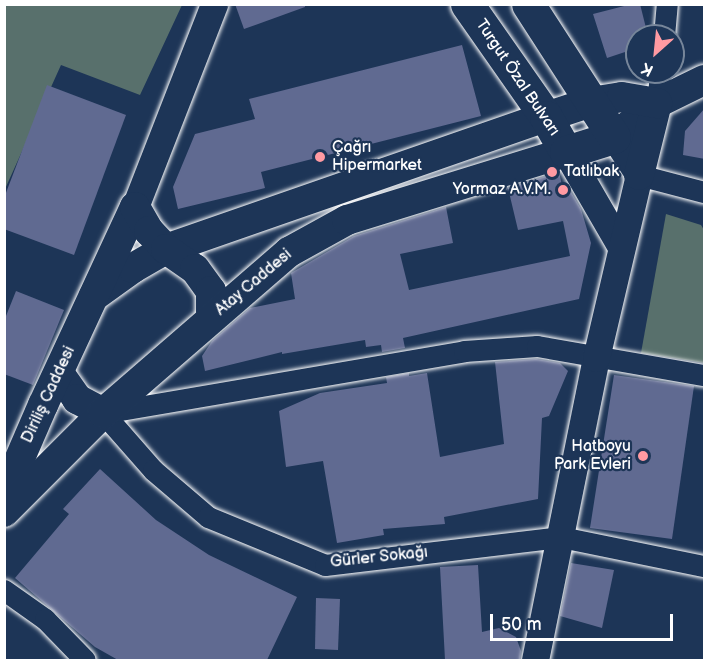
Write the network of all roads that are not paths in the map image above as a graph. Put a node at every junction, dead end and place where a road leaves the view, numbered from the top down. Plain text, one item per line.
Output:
1 (214, 4) edge
2 (467, 4) edge
3 (528, 4) edge
4 (667, 4) edge
5 (665, 24) edge
6 (705, 80) edge
7 (659, 84) edge
8 (591, 102) junction
9 (657, 103) junction
10 (546, 117) junction
11 (614, 137) junction
12 (566, 152) junction
13 (639, 175) junction
14 (705, 192) edge
15 (135, 207) junction
16 (621, 247) junction
17 (166, 249) junction
18 (94, 296) junction
19 (211, 318) junction
20 (596, 358) junction
21 (59, 373) junction
22 (705, 375) edge
23 (103, 413) junction
24 (4, 495) edge
25 (4, 512) edge
26 (561, 537) junction
27 (705, 566) edge
28 (4, 590) edge
29 (85, 660) edge
30 (535, 660) edge

1 - 15 street
2 - 10 main road, Turgut Özal Bulvarı
3 - 8 main road
4 - 5 street
6 - 9 main road, Atay Caddesi
7 - 9 street
8 - 9 main road
8 - 10 main road
8 - 11 main road
9 - 11 main road, Atay Caddesi
9 - 13 main road
10 - 12 main road, Turgut Özal Bulvarı
10 - 17 main road
11 - 12 main road, Atay Caddesi
11 - 13 street
12 - 16 street
12 - 19 main road, Atay Caddesi
13 - 14 street
13 - 16 street
15 - 17 main road
15 - 18 main road, Diriliş Caddesi
16 - 20 street
17 - 18 main road
17 - 19 main road
18 - 21 main road, Diriliş Caddesi
19 - 23 main road, Atay Caddesi
20 - 22 street
20 - 23 street
20 - 26 street
21 - 23 main road
21 - 24 main road, Diriliş Caddesi
23 - 25 main road, Atay Caddesi
23 - 26 street, Gürler Sokağı
26 - 27 street, Gürler Sokağı
26 - 30 street
28 - 29 street

